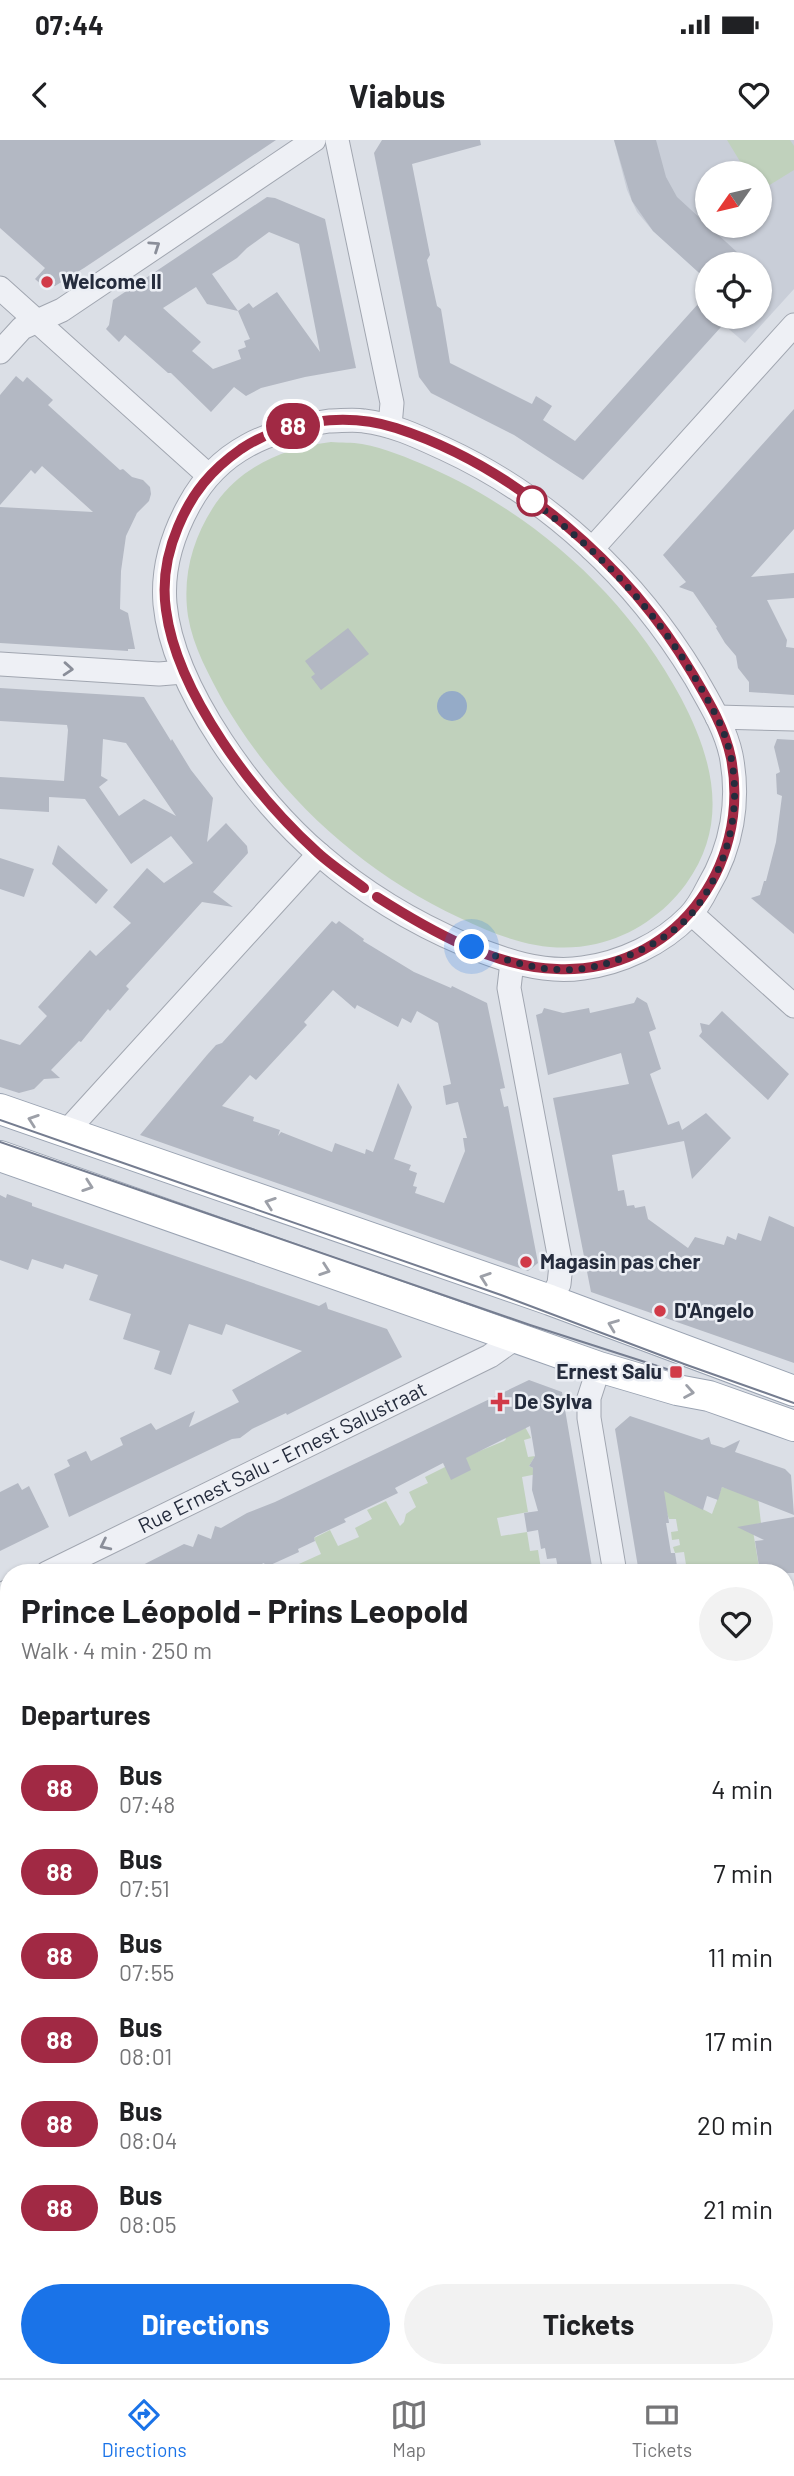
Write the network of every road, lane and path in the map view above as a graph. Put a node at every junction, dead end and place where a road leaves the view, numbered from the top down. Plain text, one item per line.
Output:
1 (314, 140) edge
2 (337, 140) edge
3 (0, 288) edge
4 (35, 321) junction
5 (794, 326) edge
6 (0, 352) edge
7 (390, 426) junction
8 (208, 475) junction
9 (592, 549) junction
10 (0, 664) edge
11 (183, 672) junction
12 (717, 717) junction
13 (794, 719) edge
14 (319, 854) junction
15 (692, 914) junction
16 (512, 962) junction
17 (794, 1006) edge
18 (0, 1109) edge
19 (66, 1132) junction
20 (0, 1156) edge
21 (550, 1300) junction
22 (517, 1337) junction
23 (599, 1367) junction
24 (794, 1391) edge
25 (794, 1426) edge
26 (72, 1564) edge
27 (613, 1564) edge

4 -> 1 street
2 - 7 street
3 - 4 street
4 - 6 street
4 - 8 street
5 - 9 street
7 - 8 street
7 - 9 street
8 - 11 street
9 - 12 street
10 -> 11 street
11 - 14 street
12 - 13 street
12 - 15 street
14 - 16 street
14 - 19 street
15 - 16 street
15 - 17 street
16 - 21 street
19 -> 18 main road
21 -> 19 main road
20 -> 22 main road
21 - 22 main road
24 -> 21 main road
22 - 23 main road
22 -> 26 street, Rue Ernest Salu - Ernest Salustraat
23 -> 25 main road
23 - 27 street

